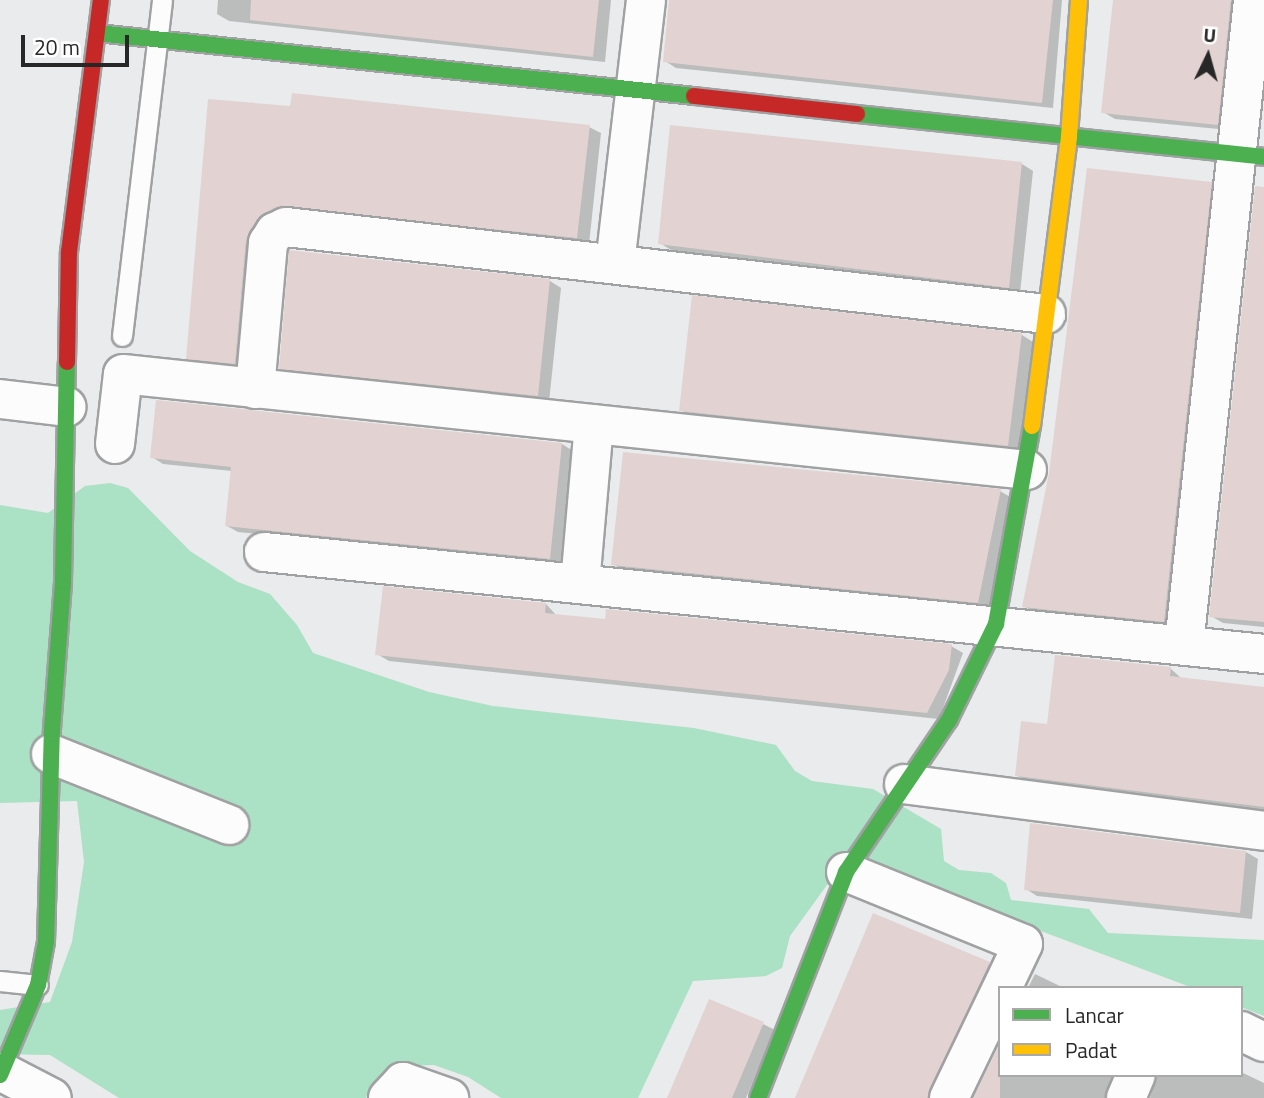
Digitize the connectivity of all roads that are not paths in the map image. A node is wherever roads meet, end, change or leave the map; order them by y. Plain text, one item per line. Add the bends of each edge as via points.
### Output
1 (101, 0) edge
2 (162, 0) edge
3 (646, 0) edge
4 (1079, 0) edge
5 (1253, 0) edge
6 (97, 33) junction
7 (158, 39) junction
8 (635, 90) junction
9 (1069, 136) junction
10 (1250, 156) edge
11 (615, 264) junction
12 (1046, 314) junction
13 (122, 336) dead end
14 (255, 389) junction
15 (0, 399) edge
16 (67, 407) junction
17 (594, 425) junction
18 (116, 444) dead end
19 (1027, 470) junction
20 (264, 552) dead end
21 (580, 584) junction
22 (996, 624) junction
23 (1184, 645) junction
24 (1264, 654) edge
25 (51, 754) junction
26 (904, 784) junction
27 (229, 825) dead end
28 (1264, 831) edge
29 (846, 872) junction
30 (0, 981) edge
31 (38, 985) junction
32 (1003, 986) edge
33 (998, 996) edge
34 (1243, 1032) edge
35 (1264, 1042) edge
36 (1, 1074) edge
37 (1135, 1077) edge
38 (52, 1098) edge
39 (388, 1098) edge
40 (449, 1098) edge
41 (758, 1098) edge
42 (948, 1098) edge
43 (1126, 1098) edge

1 - 6 street
2 - 7 lane
3 - 8 street
4 - 9 street
5 - 10 street
6 - 7 street
6 - 16 street via 69,252
7 - 8 street
7 - 13 lane
8 - 9 street
8 - 11 street
9 - 10 street
9 - 12 street
10 - 23 street
11 - 12 street
11 - 14 street via 286,226 268,243
12 - 19 street
14 - 17 street
14 - 18 street via 123,374
15 - 16 street
16 - 25 street via 63,581
17 - 19 street
17 - 21 street
19 - 22 street
20 - 21 street
21 - 22 street
22 - 23 street
22 - 26 street via 949,720
23 - 24 street
25 - 27 street
25 - 31 street via 46,942
26 - 28 street
26 - 29 street
29 - 32 street via 1023,944
29 - 41 street
30 - 31 lane
31 - 36 street
33 - 42 street
34 - 35 street
36 - 38 street
37 - 43 street
39 - 40 street via 403,1082

